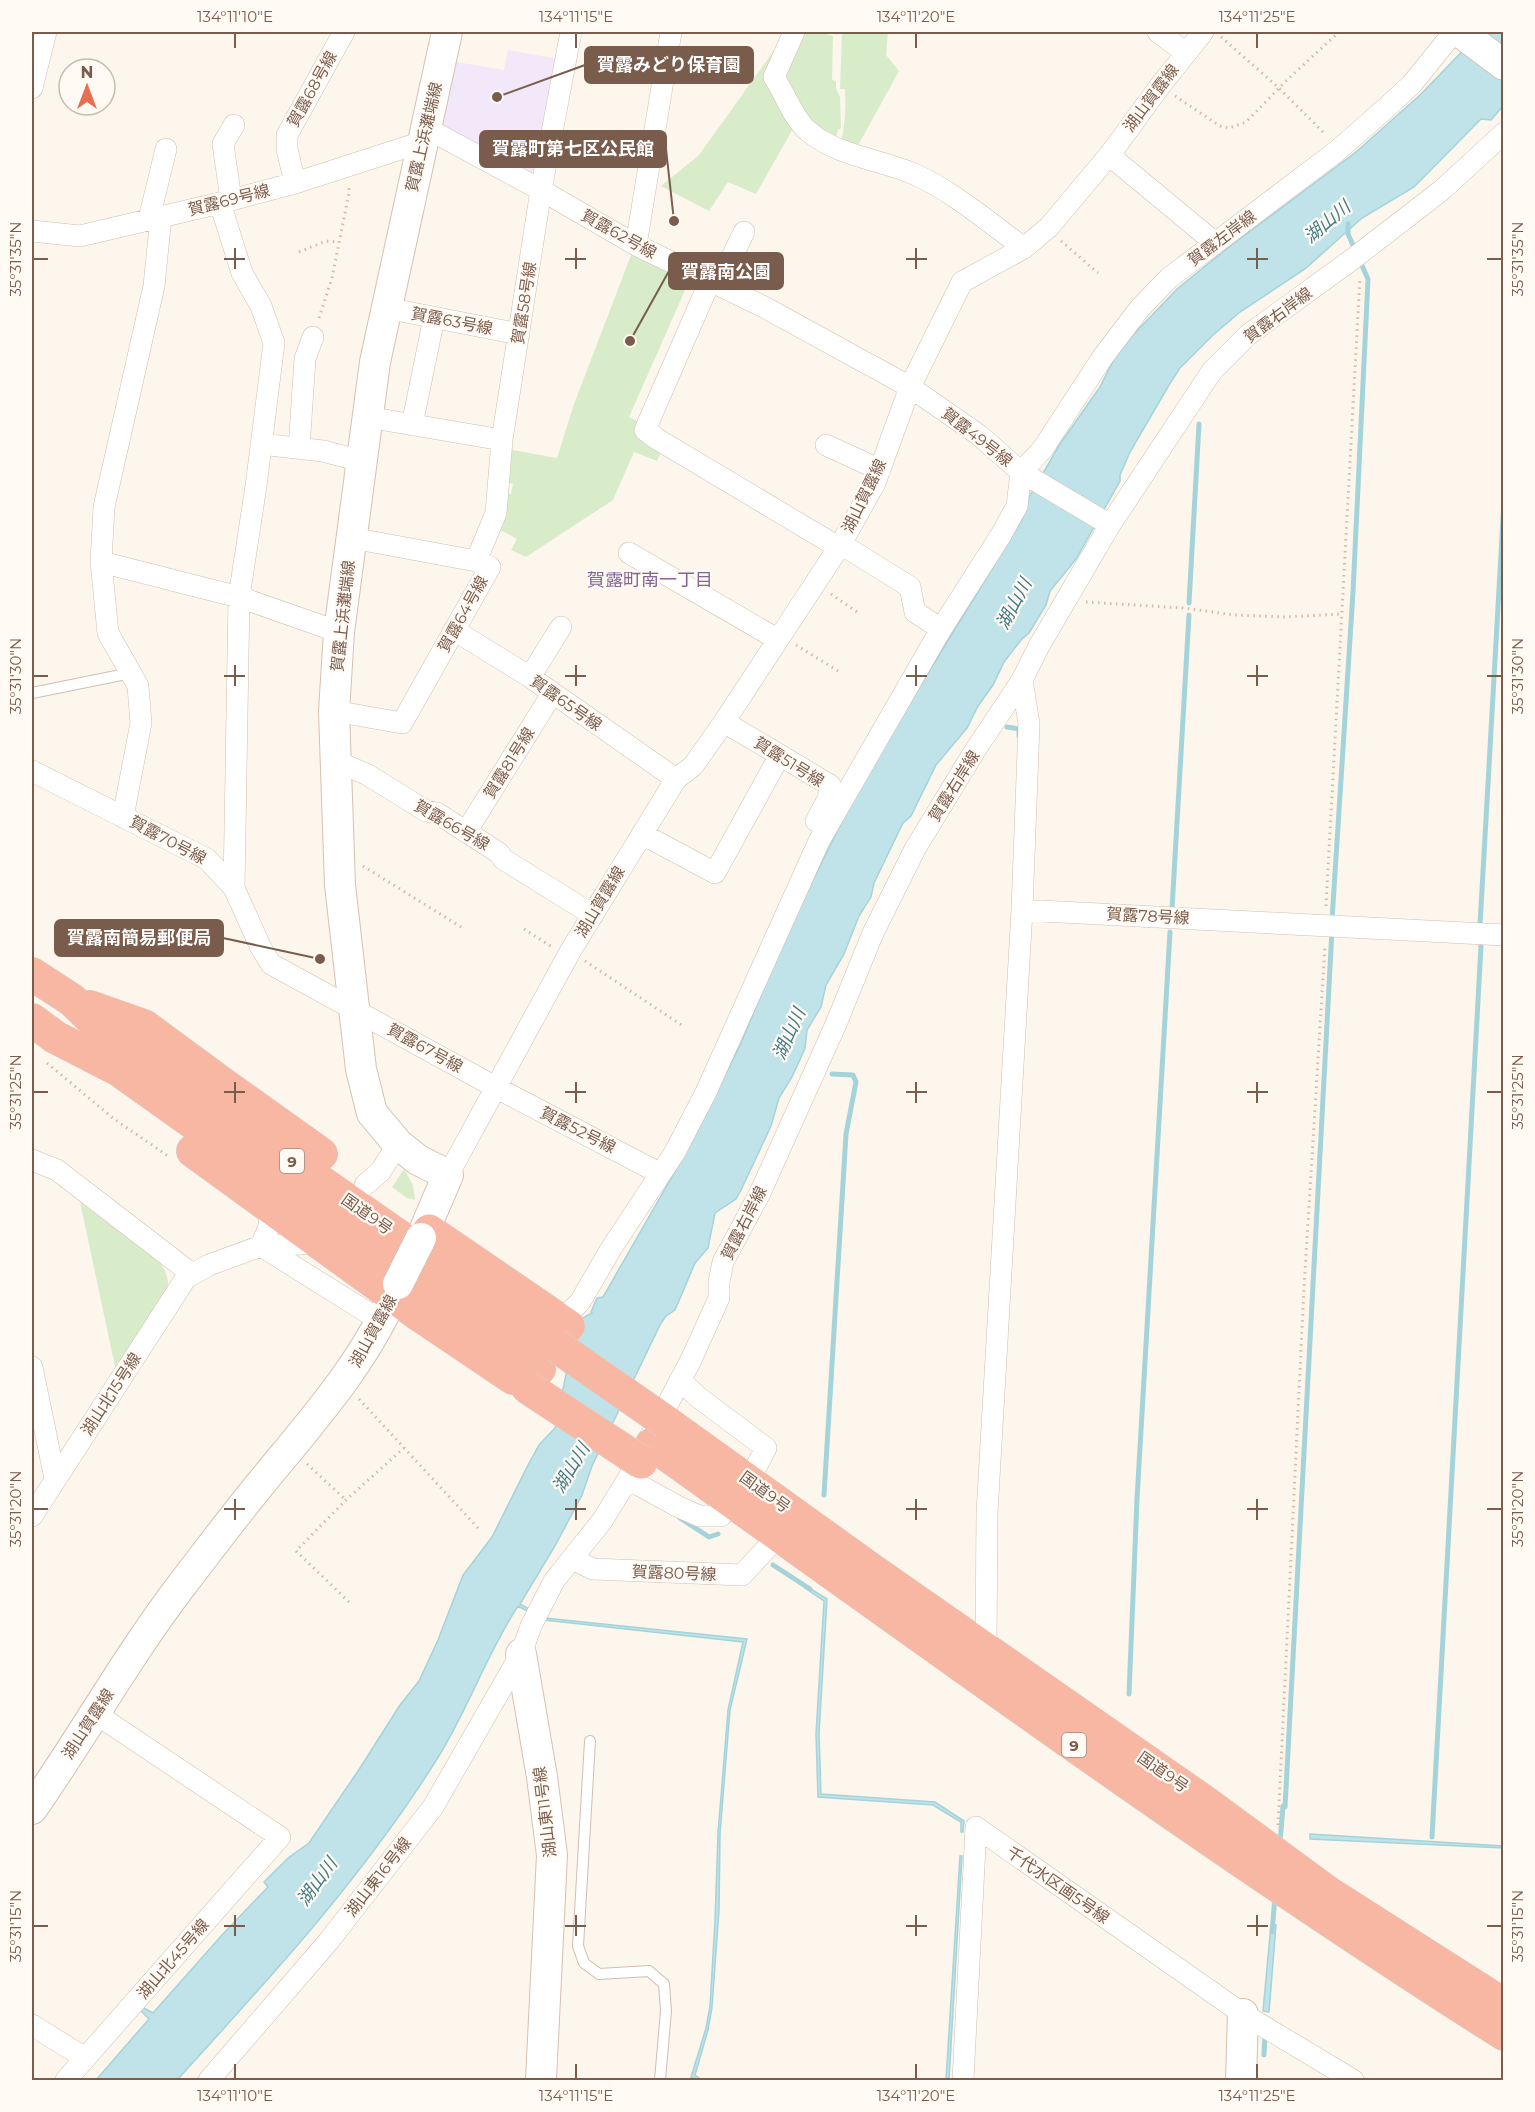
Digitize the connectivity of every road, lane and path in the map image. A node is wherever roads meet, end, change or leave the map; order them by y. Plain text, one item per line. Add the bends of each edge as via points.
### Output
1 (46, 32) edge
2 (344, 32) edge
3 (447, 32) edge
4 (571, 32) edge
5 (671, 32) edge
6 (794, 32) edge
7 (1158, 32) edge
8 (1203, 32) edge
9 (1215, 32) edge
10 (1339, 32) edge
11 (1460, 33) edge
12 (1186, 53) junction
13 (1503, 65) edge
14 (1160, 86) junction
15 (32, 88) edge
16 (1279, 88) junction
17 (234, 124) dead end
18 (1503, 133) edge
19 (424, 135) junction
20 (1340, 148) junction
21 (166, 149) dead end
22 (1109, 155) junction
23 (348, 165) junction
24 (296, 183) junction
25 (541, 190) junction
26 (226, 202) junction
27 (155, 217) junction
28 (1047, 229) junction
29 (32, 231) edge
30 (744, 232) dead end
31 (339, 243) junction
32 (1214, 243) junction
33 (636, 245) junction
34 (1024, 248) junction
35 (299, 252) dead end
36 (1354, 258) junction
37 (1098, 273) dead end
38 (714, 282) junction
39 (386, 308) junction
40 (434, 318) junction
41 (519, 334) junction
42 (313, 337) joint
43 (910, 387) junction
44 (367, 417) junction
45 (412, 425) junction
46 (502, 440) junction
47 (261, 444) junction
48 (826, 445) dead end
49 (299, 448) junction
50 (362, 461) junction
51 (880, 470) junction
52 (1021, 472) junction
53 (1105, 523) junction
54 (352, 538) junction
55 (839, 546) junction
56 (629, 553) dead end
57 (476, 561) junction
58 (101, 562) junction
59 (815, 582) junction
60 (239, 597) junction
61 (1067, 597) junction
62 (857, 612) dead end
63 (1341, 614) junction
64 (561, 627) dead end
65 (941, 629) junction
66 (454, 630) junction
67 (339, 632) junction
68 (778, 638) junction
69 (838, 671) dead end
70 (131, 673) junction
71 (530, 677) junction
72 (1022, 680) junction
73 (32, 693) edge
74 (552, 694) junction
75 (333, 711) junction
76 (724, 722) junction
77 (780, 755) junction
78 (336, 761) junction
79 (32, 771) edge
80 (676, 779) junction
81 (123, 817) junction
82 (466, 832) junction
83 (642, 834) junction
84 (819, 842) junction
85 (338, 850) junction
86 (234, 888) junction
87 (1022, 910) junction
88 (593, 915) junction
89 (1326, 925) junction
90 (461, 927) dead end
91 (524, 929) dead end
92 (1503, 934) edge
93 (569, 954) junction
94 (32, 974) edge
95 (72, 1000) junction
96 (353, 1008) junction
97 (683, 1026) dead end
98 (44, 1039) edge
99 (497, 1088) junction
100 (398, 1144) junction
101 (170, 1158) dead end
102 (32, 1160) edge
103 (659, 1173) junction
104 (448, 1175) junction
105 (365, 1185) junction
106 (270, 1208) junction
107 (423, 1233) junction
108 (321, 1243) junction
109 (261, 1246) junction
110 (192, 1275) junction
111 (391, 1301) junction
112 (550, 1350) junction
113 (32, 1366) edge
114 (343, 1382) junction
115 (657, 1432) junction
116 (290, 1448) junction
117 (404, 1448) junction
118 (55, 1479) junction
119 (346, 1500) junction
120 (32, 1516) edge
121 (478, 1528) dead end
122 (766, 1548) junction
123 (572, 1559) junction
124 (867, 1582) junction
125 (349, 1602) dead end
126 (986, 1648) junction
127 (521, 1654) junction
128 (96, 1714) junction
129 (590, 1741) dead end
130 (32, 1809) edge
131 (1276, 1854) junction
132 (1503, 2005) edge
133 (1243, 2014) junction
134 (32, 2025) edge
135 (1503, 2034) edge
136 (86, 2058) junction
137 (66, 2080) edge
138 (209, 2080) edge
139 (541, 2080) edge
140 (660, 2080) edge
141 (963, 2080) edge
142 (1241, 2080) edge
143 (1353, 2080) edge

1 - 15 street
2 - 24 street, 賀露68号線 via 287,135
3 - 19 street, 賀露上浜灘端線
4 - 25 street, 賀露58号線
5 - 33 street
6 - 34 street via 774,77 807,131 844,152 915,174
7 - 12 street
8 - 12 street, 湖山賀露線
9 - 16 path
10 - 16 path
11 - 13 street
11 - 20 street, 賀露左岸線 via 1411,85
12 - 14 street, 湖山賀露線
14 - 16 path via 1229,128 1246,122
14 - 22 street, 湖山賀露線
16 - 20 path
17 - 26 street via 223,144
18 - 36 street, 賀露右岸線 via 1442,190
19 - 23 street, 賀露69号線
19 - 25 street, 賀露62号線
19 - 39 street, 賀露上浜灘端線
20 - 32 street, 賀露左岸線
21 - 27 street
22 - 28 street, 湖山賀露線
22 - 32 street
23 - 24 street, 賀露69号線
23 - 31 path via 349,193
24 - 26 street, 賀露69号線
25 - 33 street, 賀露62号線
25 - 41 street, 賀露58号線
26 - 27 street, 賀露69号線
26 - 47 street via 242,273 261,306 274,343
27 - 29 street, 賀露69号線 via 80,236
27 - 58 street via 154,286 104,507
28 - 34 street, 湖山賀露線
28 - 37 path
30 - 38 street
31 - 35 path via 326,241
31 - 42 path
32 - 52 street, 賀露左岸線 via 1169,278 1140,308 1042,450
33 - 38 street, 賀露62号線
34 - 43 street, 湖山賀露線 via 962,282
36 - 53 street, 賀露右岸線 via 1248,335 1212,371
36 - 63 path via 1360,274
38 - 43 street, 賀露62号線
38 - 55 street via 645,430
39 - 40 street, 賀露63号線
39 - 44 street, 賀露上浜灘端線
40 - 41 street, 賀露63号線
40 - 45 street
41 - 46 street, 賀露58号線
42 - 49 street via 305,359
43 - 51 street, 湖山賀露線
43 - 52 street, 賀露49号線 via 979,435
44 - 45 street
44 - 50 street, 賀露上浜灘端線
45 - 46 street
46 - 57 street, 賀露58号線 via 496,513
47 - 49 street
47 - 60 street
48 - 51 street
49 - 50 street
50 - 54 street, 賀露上浜灘端線
51 - 55 street, 湖山賀露線
52 - 53 street, 賀露49号線
52 - 65 street via 1017,506
53 - 61 street, 賀露右岸線
54 - 57 street, 賀露64号線
54 - 67 street, 賀露上浜灘端線
55 - 59 street, 湖山賀露線
55 - 65 street via 910,587 915,612
56 - 68 street
57 - 66 street, 賀露64号線 via 490,567
58 - 60 street
58 - 70 street via 108,633
59 - 62 path
59 - 68 street, 湖山賀露線
60 - 67 street
60 - 86 street
61 - 63 path via 1087,603 1235,615
61 - 72 street, 賀露右岸線
63 - 89 path
64 - 71 street
65 - 84 street
66 - 71 street, 賀露65号線
66 - 75 street, 賀露64号線 via 402,723
67 - 75 street, 賀露上浜灘端線
68 - 69 path
68 - 76 street, 湖山賀露線
70 - 73 lane
70 - 81 street via 138,686 141,723
71 - 74 street, 賀露65号線
72 - 87 street via 1029,724
72 - 115 street, 賀露右岸線 via 915,849 873,933 760,1192 723,1263 719,1298
74 - 80 street, 賀露65号線
74 - 82 street, 賀露81号線
75 - 78 street, 賀露上浜灘端線
76 - 77 street, 賀露51号線
76 - 80 street, 湖山賀露線 via 693,766
77 - 83 street via 716,873
77 - 84 street, 賀露51号線 via 830,785 828,799 808,836
78 - 82 street, 賀露66号線 via 368,775
78 - 85 street, 賀露上浜灘端線
79 - 81 street, 賀露70号線
80 - 83 street, 湖山賀露線
81 - 86 street, 賀露70号線 via 207,859
82 - 88 street, 賀露66号線
83 - 88 street, 湖山賀露線
84 - 103 street via 706,1092 675,1152
85 - 90 path
85 - 96 street, 賀露上浜灘端線
86 - 96 street, 賀露70号線 via 271,964
87 - 89 street, 賀露78号線
87 - 126 street via 987,1513
88 - 93 street, 湖山賀露線
89 - 92 street, 賀露78号線
89 - 131 path
91 - 93 path
93 - 97 path
93 - 99 street, 湖山賀露線
94 - 95 highway, 国道9号 / 9
95 - 105 highway, 9 via 144,1026
95 - 112 highway, 国道9号 / 9 via 104,1030
96 - 99 street, 賀露67号線
96 - 100 street, 賀露上浜灘端線 via 372,1113
98 - 101 path via 114,1119
98 - 106 highway, 9
98 - 112 highway, 国道9号 / 9 via 119,1070
99 - 103 street, 賀露52号線
99 - 104 street, 湖山賀露線
100 - 104 street, 賀露上浜灘端線 via 418,1160
100 - 105 street via 380,1172
102 - 110 street via 57,1170
103 - 112 street
104 - 107 street, 湖山賀露線
105 - 107 highway, 9
106 - 108 highway, 9
106 - 109 street
107 - 111 street, 湖山賀露線, bridge
107 - 112 highway, 9
108 - 109 street, 湖山北15号線
108 - 111 highway, 9
109 - 110 street, 湖山北15号線
109 - 111 street
110 - 118 street, 湖山北15号線 via 186,1278
111 - 112 highway, 9
111 - 114 street, 湖山賀露線
112 - 115 highway, 9
112 - 115 highway, 9, bridge
113 - 118 street
114 - 116 street, 湖山賀露線
114 - 117 path
115 - 122 highway, 9 via 721,1516
115 - 123 street, 賀露右岸線 via 602,1521
115 - 124 highway, 国道9号 / 9
115 - 124 highway, 9 via 758,1465 825,1516
116 - 119 path
116 - 128 street, 湖山賀露線 via 157,1617
117 - 119 path
117 - 121 path
118 - 120 street, 湖山北15号線
119 - 125 path via 296,1551
122 - 123 street, 賀露80号線 via 742,1575 593,1569
122 - 124 highway, 9 via 792,1565
123 - 127 street, 湖山東11号線 via 554,1581
124 - 126 highway, 国道9号 / 9
124 - 135 highway, 国道9号 / 9 via 977,1677 1373,1951
126 - 131 highway, 国道9号 / 9
127 - 138 street, 湖山東16号線 via 433,1807 328,1942
127 - 139 street, 湖山東11号線 via 552,1855
128 - 130 street, 湖山賀露線
128 - 136 street, 湖山北45号線 via 280,1837
129 - 140 lane via 578,1946 585,1964 599,1974 650,1971 664,1984 666,2012
131 - 132 highway, 国道9号 / 9 via 1327,1892
133 - 141 street, 千代水区画5号線 via 976,1827
133 - 142 street
133 - 143 street, 千代水区画5号線
134 - 136 street
136 - 137 street, 湖山北45号線

